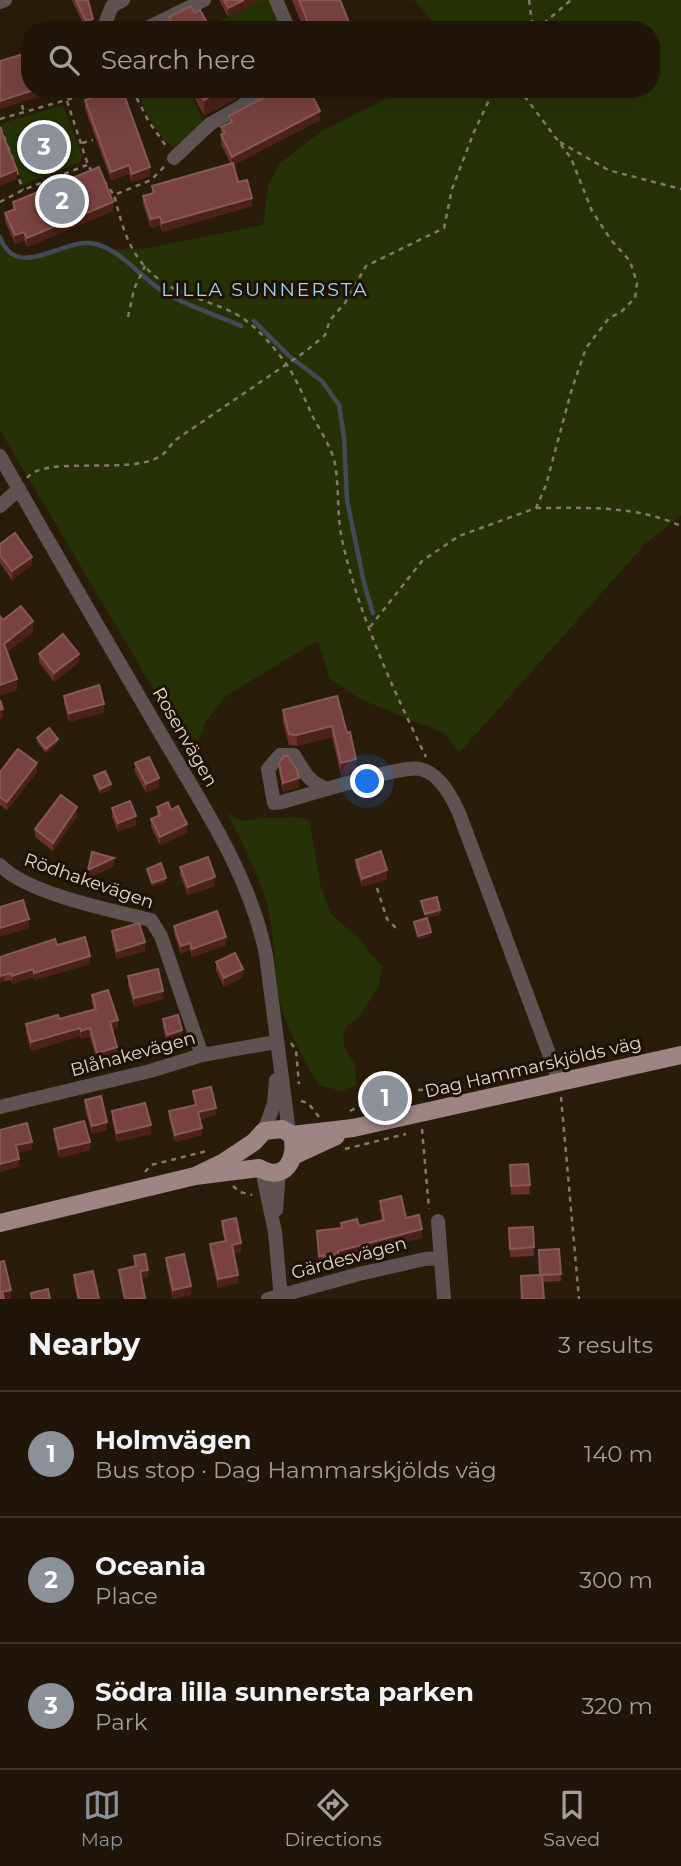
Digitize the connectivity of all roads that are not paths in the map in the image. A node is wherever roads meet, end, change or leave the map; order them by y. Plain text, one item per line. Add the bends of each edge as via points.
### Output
1 (204, 0) edge
2 (276, 0) edge
3 (114, 2) edge
4 (106, 21) edge
5 (161, 21) edge
6 (285, 21) edge
7 (249, 98) edge
8 (174, 158) road end
9 (0, 456) edge
10 (19, 489) junction
11 (0, 506) edge
12 (328, 789) dead end
13 (1, 867) edge
14 (276, 1042) junction
15 (202, 1055) junction
16 (681, 1055) edge
17 (278, 1058) junction
18 (560, 1089) junction
19 (0, 1107) edge
20 (350, 1121) junction
21 (290, 1134) junction
22 (259, 1137) junction
23 (295, 1155) junction
24 (267, 1170) junction
25 (195, 1176) junction
26 (438, 1221) road end
27 (0, 1223) edge
28 (275, 1232) junction
29 (440, 1258) junction
30 (276, 1298) edge
31 (444, 1299) edge

1 - 5 street
2 - 6 street
3 - 4 street
7 - 8 street via 211,124
9 - 10 street, Rosenvägen
10 - 11 street
10 - 14 street, Rosenvägen via 243,880 261,929
12 - 18 street via 419,768 448,792
13 - 15 street, Rödhakevägen via 37,887 151,920 161,936
14 - 15 street, Blåhakevägen
14 - 17 street, Rosenvägen
15 - 19 street, Blåhakevägen
16 - 18 main road, Dag Hammarskjölds väg
17 - 21 street, Rosenvägen
17 - 22 street, Rosenvägen via 274,1104
18 - 20 main road, Dag Hammarskjölds väg
20 - 21 main road, Dag Hammarskjölds väg via 324,1132
20 - 23 main road, Dag Hammarskjölds väg
21 - 22 main road, Dag Hammarskjölds väg via 282,1129
21 - 23 main road
22 - 24 main road via 253,1155
22 - 25 main road via 225,1162
23 - 24 main road, Dag Hammarskjölds väg via 286,1168
24 - 25 main road
24 - 28 street
24 - 28 street
25 - 27 main road
26 - 29 street
28 - 30 street
29 - 30 street, Gärdesvägen via 345,1277
29 - 31 street

